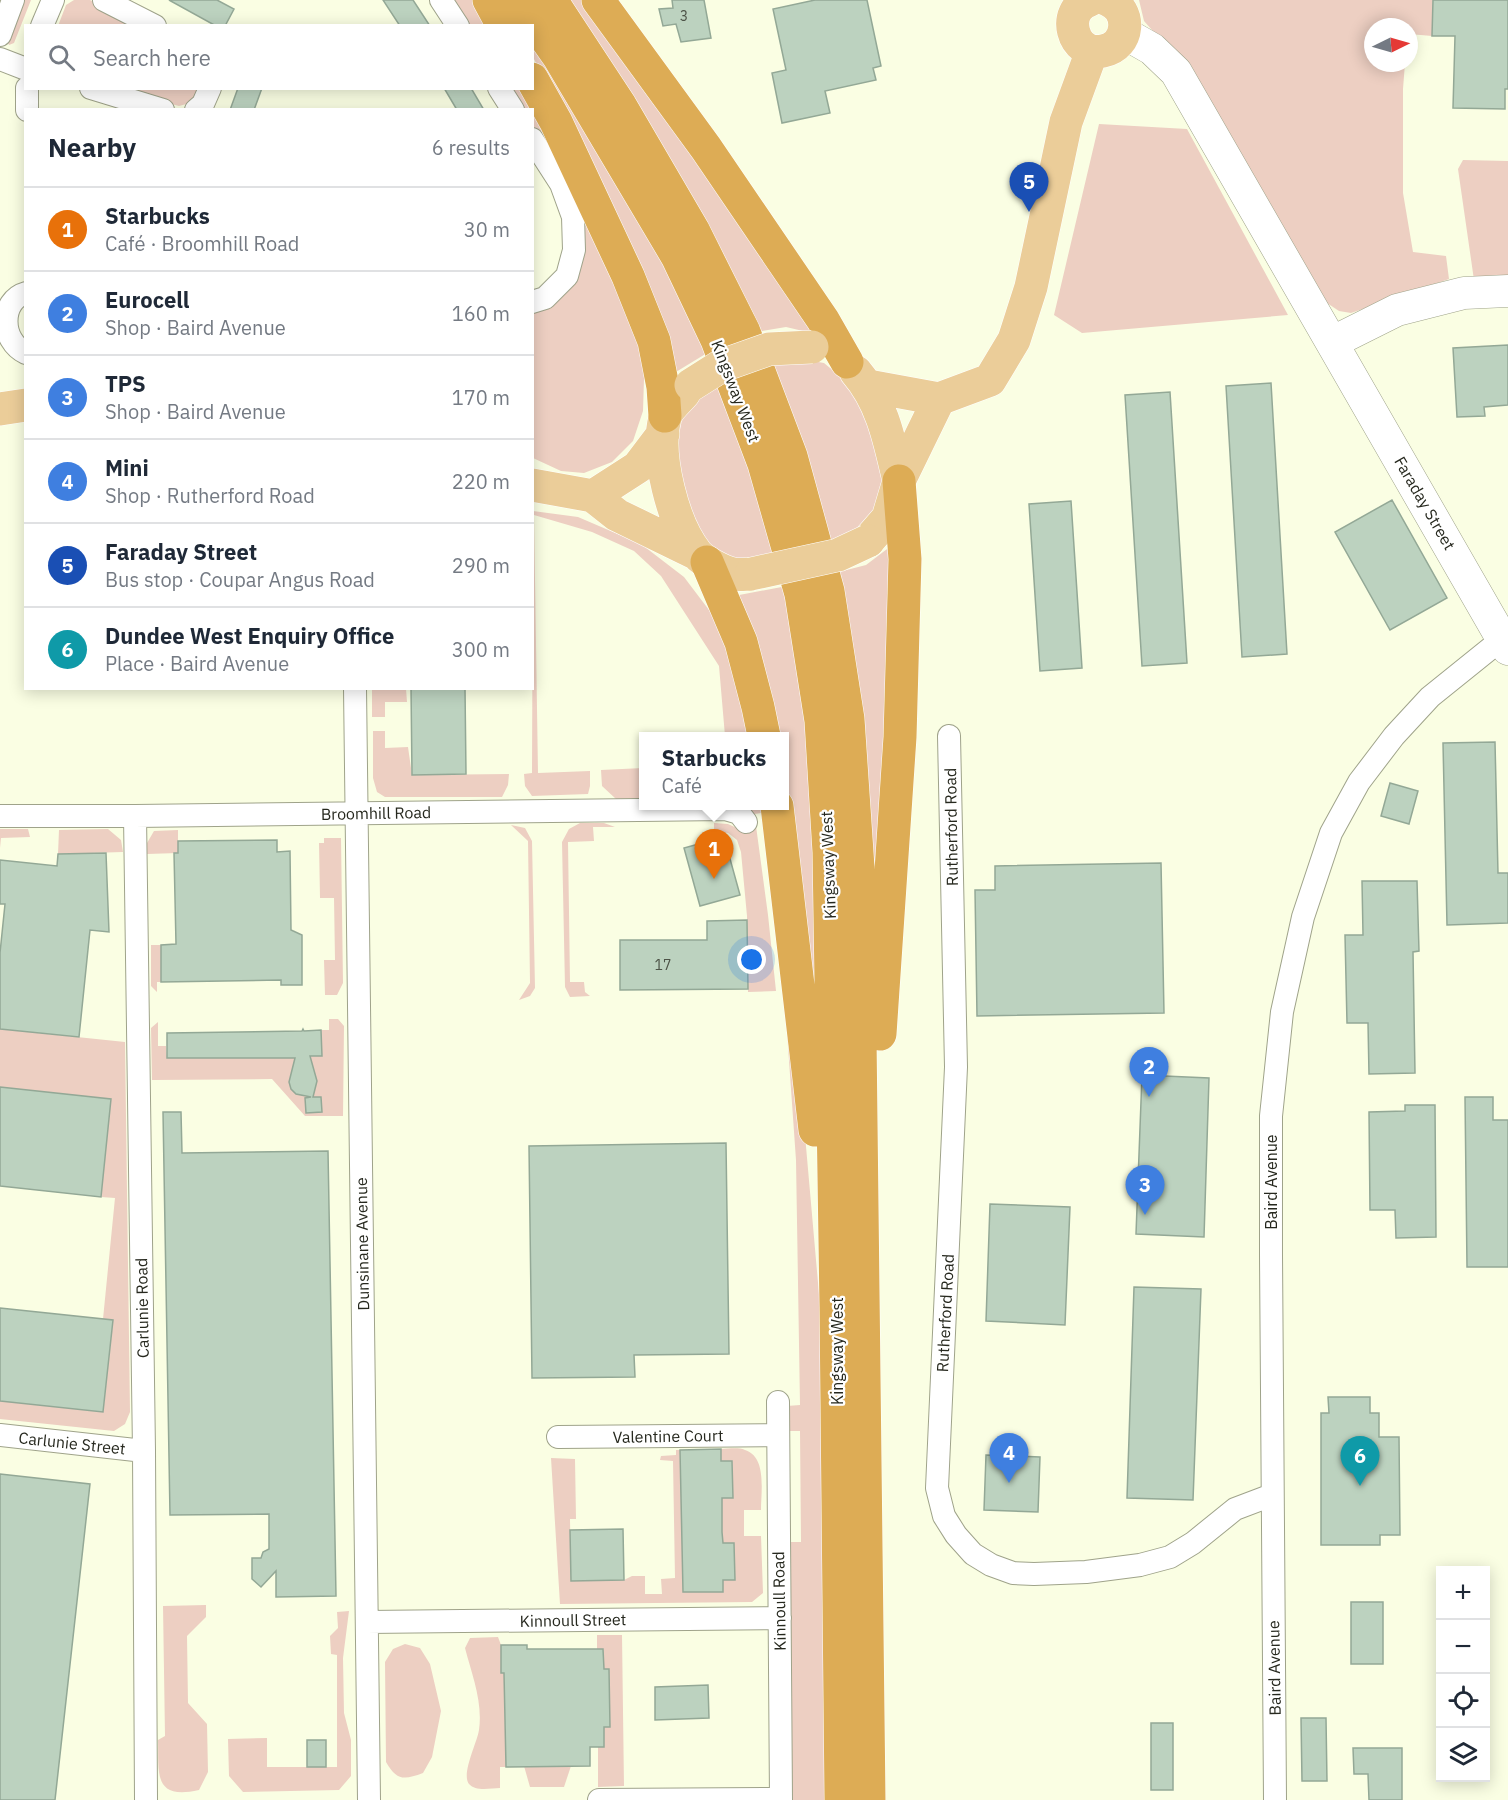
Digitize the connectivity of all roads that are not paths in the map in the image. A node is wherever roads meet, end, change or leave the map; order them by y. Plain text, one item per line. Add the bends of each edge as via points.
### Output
1 (13, 0) edge
2 (52, 0) edge
3 (104, 0) edge
4 (441, 0) edge
5 (489, 0) edge
6 (519, 0) edge
7 (551, 0) edge
8 (598, 0) edge
9 (1090, 0) edge
10 (1108, 0) edge
11 (43, 24) edge
12 (151, 24) edge
13 (457, 24) edge
14 (502, 24) edge
15 (1124, 33) junction
16 (0, 35) edge
17 (1092, 51) junction
18 (0, 59) edge
19 (24, 68) edge
20 (534, 83) edge
21 (27, 90) edge
22 (98, 90) edge
23 (209, 90) edge
24 (500, 90) edge
25 (27, 108) edge
26 (157, 108) edge
27 (198, 108) edge
28 (512, 108) edge
29 (534, 142) edge
30 (1508, 291) edge
31 (24, 293) edge
32 (534, 301) edge
33 (1333, 342) junction
34 (24, 352) edge
35 (857, 374) junction
36 (939, 399) junction
37 (24, 405) edge
38 (0, 409) edge
39 (664, 425) junction
40 (899, 481) junction
41 (534, 485) edge
42 (593, 496) junction
43 (702, 558) junction
44 (1505, 644) edge
45 (356, 690) edge
46 (763, 732) edge
47 (949, 736) dead end
48 (639, 810) edge
49 (728, 810) edge
50 (777, 810) edge
51 (357, 813) junction
52 (0, 816) edge
53 (135, 816) junction
54 (746, 822) dead end
55 (864, 1275) junction
56 (836, 1307) junction
57 (778, 1402) dead end
58 (778, 1435) junction
59 (0, 1436) edge
60 (558, 1437) dead end
61 (144, 1451) junction
62 (1272, 1495) junction
63 (780, 1618) junction
64 (367, 1622) junction
65 (146, 1800) edge
66 (369, 1800) edge
67 (599, 1800) edge
68 (781, 1800) edge
69 (841, 1800) edge
70 (869, 1800) edge
71 (1275, 1800) edge

1 - 16 street
2 - 11 street
3 - 12 street
4 - 13 street
5 - 14 highway
6 - 56 highway, Kingsway West via 559,57 677,256 717,340 764,464 801,594 821,721 829,852
7 - 55 highway, Kingsway West via 620,105 693,230 744,332 791,456 828,591 848,719 858,867
8 - 35 highway via 719,167
9 - 17 main road via 1078,8 1072,26 1078,42
10 - 15 main road via 1124,16
15 - 17 main road via 1111,48
15 - 33 street, Faraday Street via 1152,48 1176,72
17 - 36 main road via 1066,122 1031,287 1014,340 990,380
18 - 19 street
20 - 39 highway via 619,255 650,330 663,387
21 - 25 street
22 - 26 street
23 - 27 street
24 - 28 street
29 - 32 street via 561,184 573,217 574,250 567,276 545,298
30 - 33 street via 1464,293 1397,309
31 - 34 street via 5,307 2,327 10,344
33 - 44 street, Faraday Street
35 - 36 main road
35 - 39 main road, bridge via 812,347 769,349 722,366 691,385
35 - 40 main road via 886,426
36 - 40 main road
37 - 38 main road
39 - 42 main road via 638,467
39 - 43 main road via 664,468 670,499 682,528
40 - 43 main road, bridge via 888,518 868,541 838,555 751,574 733,574
40 - 55 highway via 905,559 900,737
41 - 42 main road
42 - 43 main road via 617,515
43 - 46 highway via 741,642
44 - 62 street, Baird Avenue via 1431,697 1394,736 1359,782 1330,832 1303,917 1282,1012 1272,1116
45 - 51 street, Dunsinane Avenue
47 - 62 street, Rutherford Road via 956,1067 936,1488 944,1516 973,1554 991,1565 1013,1573 1057,1574 1140,1565 1170,1557 1235,1509
48 - 51 street, Broomhill Road
49 - 54 street, Broomhill Road via 739,813
50 - 56 highway
51 - 53 street, Broomhill Road
51 - 64 street, Dunsinane Avenue
52 - 53 street, Broomhill Road
53 - 61 street, Carlunie Road
55 - 70 highway, Kingsway West
56 - 69 highway, Kingsway West
57 - 58 street, Kinnoull Road
58 - 60 street, Valentine Court
58 - 63 street, Kinnoull Road
59 - 61 street, Carlunie Street
61 - 65 street, Carlunie Road
62 - 71 street, Baird Avenue
63 - 64 street, Kinnoull Street
63 - 68 street, Kinnoull Road
64 - 66 street, Dunsinane Avenue
67 - 68 street

